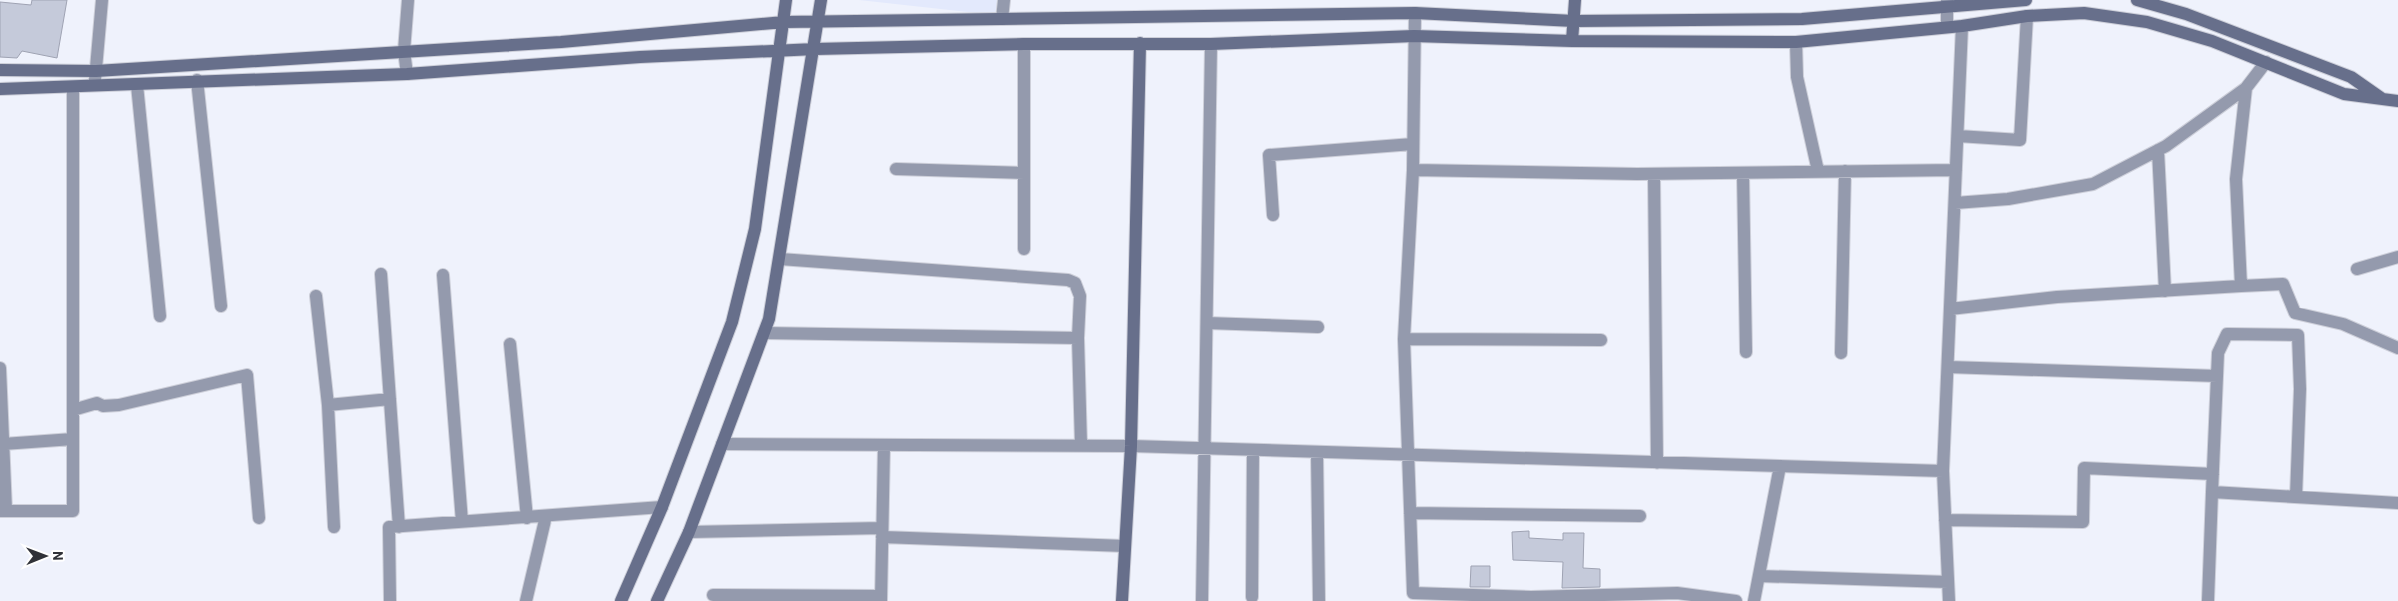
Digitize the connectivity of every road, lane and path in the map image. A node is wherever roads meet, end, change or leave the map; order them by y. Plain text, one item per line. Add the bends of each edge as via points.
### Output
1 (102, 0) edge
2 (408, 0) edge
3 (786, 0) edge
4 (821, 0) edge
5 (1004, 0) edge
6 (1575, 0) edge
7 (2026, 0) edge
8 (2137, 0) edge
9 (1947, 4) edge
10 (1415, 12) junction
11 (2027, 16) junction
12 (1002, 19) junction
13 (1574, 21) junction
14 (784, 22) junction
15 (818, 22) junction
16 (1962, 26) junction
17 (1947, 27) junction
18 (1414, 36) junction
19 (1572, 41) junction
20 (1796, 42) junction
21 (1140, 43) junction
22 (1024, 44) junction
23 (1211, 44) junction
24 (814, 49) junction
25 (404, 51) junction
26 (781, 51) junction
27 (2266, 62) junction
28 (0, 70) edge
29 (96, 71) junction
30 (407, 74) junction
31 (198, 80) junction
32 (137, 85) junction
33 (73, 87) junction
34 (94, 87) junction
35 (2246, 88) junction
36 (0, 89) edge
37 (2383, 99) junction
38 (2398, 101) edge
39 (1958, 136) junction
40 (1413, 144) junction
41 (2158, 150) junction
42 (896, 169) dead end
43 (1413, 170) junction
44 (1956, 170) junction
45 (1845, 171) junction
46 (1743, 172) junction
47 (1818, 172) junction
48 (1024, 173) junction
49 (1654, 174) junction
50 (1955, 203) junction
51 (1273, 215) dead end
52 (1024, 249) dead end
53 (2398, 257) edge
54 (780, 259) junction
55 (2357, 269) dead end
56 (381, 274) dead end
57 (443, 275) dead end
58 (2241, 286) junction
59 (2165, 291) junction
60 (316, 296) dead end
61 (221, 306) dead end
62 (1950, 309) junction
63 (160, 316) dead end
64 (1207, 323) junction
65 (1318, 327) dead end
66 (764, 333) junction
67 (1078, 338) junction
68 (1404, 339) junction
69 (1601, 340) dead end
70 (510, 344) dead end
71 (2398, 348) edge
72 (1746, 352) dead end
73 (1841, 353) dead end
74 (1948, 366) junction
75 (0, 368) edge
76 (2217, 376) junction
77 (390, 400) junction
78 (328, 405) junction
79 (73, 410) junction
80 (73, 439) junction
81 (3, 444) junction
82 (722, 444) junction
83 (884, 445) junction
84 (1081, 445) junction
85 (1131, 446) junction
86 (1205, 448) junction
87 (1253, 450) junction
88 (1317, 452) junction
89 (1408, 455) junction
90 (1657, 463) junction
91 (1780, 466) junction
92 (1943, 471) junction
93 (2213, 474) junction
94 (2212, 492) junction
95 (2296, 497) junction
96 (2398, 503) edge
97 (662, 508) junction
98 (3, 511) edge
99 (1410, 513) junction
100 (546, 516) junction
101 (1640, 516) dead end
102 (259, 518) dead end
103 (527, 518) junction
104 (1945, 520) junction
105 (462, 522) junction
106 (399, 527) junction
107 (334, 528) dead end
108 (688, 532) junction
109 (882, 533) junction
110 (1125, 546) junction
111 (1759, 576) junction
112 (1948, 582) junction
113 (713, 595) dead end
114 (1252, 597) dead end
115 (881, 598) edge
116 (1689, 598) edge
117 (1531, 599) edge
118 (390, 601) edge
119 (526, 601) edge
120 (622, 601) edge
121 (657, 601) edge
122 (1122, 601) edge
123 (1202, 601) edge
124 (1318, 601) edge
125 (1736, 601) edge
126 (1754, 601) edge
127 (1949, 601) edge
128 (2208, 601) edge

1 - 29 street
2 - 25 street
3 - 14 street
4 - 15 street
5 - 12 street
6 - 13 street
7 - 9 street
8 - 37 street via 2186,14 2352,77
9 - 13 street via 1802,19
9 - 17 street
10 - 12 street
10 - 13 street
10 - 18 street
11 - 16 street
11 - 27 street via 2084,13 2147,22 2212,41
11 - 39 street via 2020,140
12 - 15 street
13 - 19 street
14 - 15 street
14 - 25 street via 561,42
14 - 26 street
15 - 24 street
16 - 17 street
16 - 39 street
17 - 20 street
18 - 19 street
18 - 23 street
18 - 40 street
19 - 20 street
20 - 47 street via 1797,77
21 - 22 street
21 - 23 street
21 - 85 street
22 - 24 street
22 - 48 street
23 - 64 street
24 - 26 street
24 - 54 street
25 - 29 street
25 - 30 street
26 - 30 street via 640,57
26 - 97 street via 755,229 732,322
27 - 35 street
27 - 37 street via 2344,94
28 - 29 street
29 - 34 street
30 - 31 street
31 - 32 street
31 - 61 street
32 - 34 street
32 - 63 street
33 - 34 street
33 - 36 street
33 - 79 street
35 - 41 street
35 - 58 street via 2236,179
37 - 38 street
39 - 44 street
40 - 43 street
40 - 51 street via 1269,155
41 - 50 street via 2093,184 2008,200
41 - 59 street
42 - 48 street
43 - 49 street
43 - 68 street
44 - 45 street
44 - 50 street
45 - 47 street
45 - 73 street
46 - 47 street
46 - 49 street
46 - 72 street
48 - 52 street
49 - 90 street
50 - 62 street
53 - 55 street
54 - 66 street
54 - 67 street via 1068,280 1079,289
56 - 77 street
57 - 105 street
58 - 59 street
58 - 71 street via 2282,284 2295,313 2342,324
59 - 62 street via 2057,297
60 - 78 street
62 - 74 street
64 - 65 street
64 - 86 street
66 - 67 street
66 - 82 street
67 - 84 street
68 - 69 street
68 - 89 street
70 - 103 street
74 - 76 street
74 - 92 street
75 - 81 street
76 - 93 street
76 - 95 street via 2218,353 2226,334 2298,335 2300,389
77 - 78 street
77 - 106 street
78 - 107 street
79 - 80 street
79 - 102 street via 97,403 119,405 247,375
80 - 81 street
80 - 98 street via 73,511
81 - 98 street
82 - 83 street
82 - 108 street
83 - 84 street
83 - 109 street
84 - 85 street
85 - 86 street
85 - 110 street
86 - 87 street
86 - 123 street
87 - 88 street
87 - 114 street
88 - 89 street
88 - 124 street
89 - 90 street
89 - 99 street
90 - 91 street
91 - 92 street
91 - 111 street
92 - 104 street
93 - 94 street
93 - 104 street via 2084,468 2083,522
94 - 95 street
94 - 128 street
95 - 96 street
97 - 100 street
97 - 120 street
99 - 101 street
99 - 117 street via 1413,593
100 - 103 street
100 - 119 street
103 - 105 street
104 - 112 street
105 - 106 street
106 - 118 street via 389,527
108 - 109 street
108 - 121 street
109 - 110 street
109 - 115 street
110 - 122 street
111 - 112 street
111 - 126 street
112 - 127 street
113 - 115 street
116 - 117 street via 1676,593
116 - 125 street

